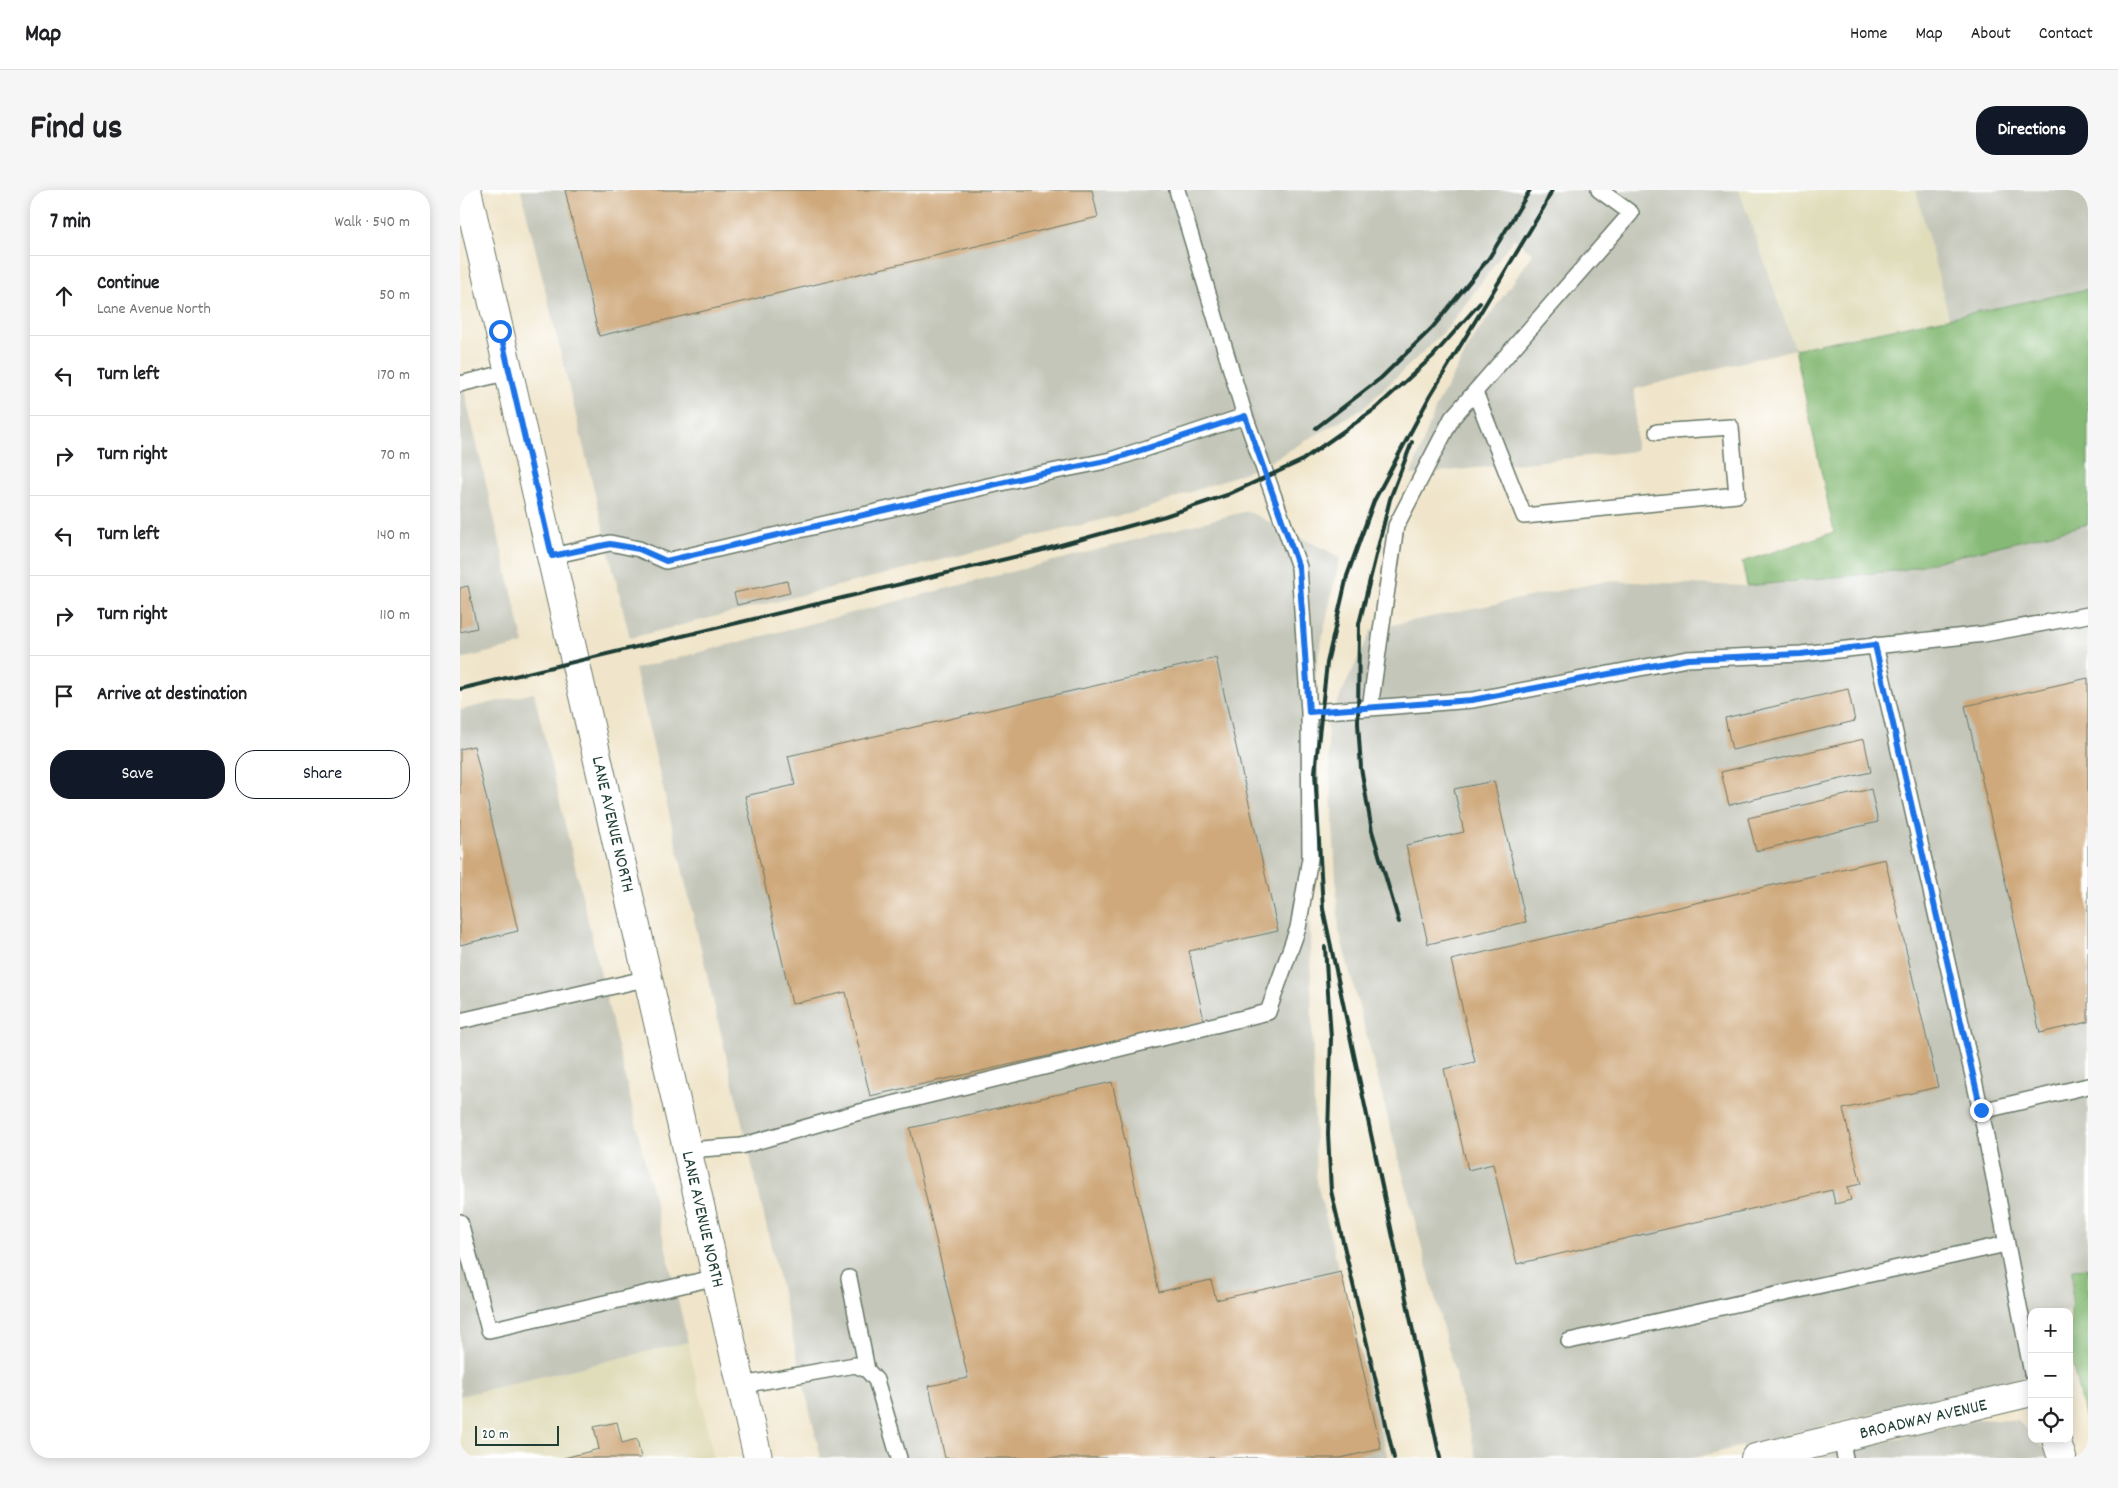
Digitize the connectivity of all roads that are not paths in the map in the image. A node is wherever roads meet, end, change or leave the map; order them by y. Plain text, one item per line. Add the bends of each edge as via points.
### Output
1 (467, 190) edge
2 (1177, 190) edge
3 (1600, 190) edge
4 (509, 372) junction
5 (460, 384) edge
6 (1475, 392) junction
7 (1245, 416) junction
8 (1656, 432) dead end
9 (552, 556) junction
10 (2088, 615) edge
11 (1875, 645) junction
12 (1370, 708) junction
13 (1309, 712) junction
14 (649, 978) junction
15 (460, 1021) edge
16 (2088, 1086) edge
17 (1981, 1110) junction
18 (688, 1150) junction
19 (460, 1222) edge
20 (2006, 1244) junction
21 (717, 1277) junction
22 (849, 1278) dead end
23 (1569, 1341) dead end
24 (2028, 1353) edge
25 (867, 1370) junction
26 (742, 1385) junction
27 (2028, 1393) edge
28 (2057, 1443) edge
29 (1843, 1448) edge
30 (758, 1458) edge
31 (899, 1458) edge
32 (1755, 1458) edge
33 (2062, 1458) edge

1 - 4 main road, LANE AVENUE NORTH
2 - 7 lane
3 - 6 lane via 1631,213
4 - 5 lane
4 - 9 main road, LANE AVENUE NORTH
6 - 8 lane via 1524,516 1737,496 1731,427
6 - 12 lane via 1452,418 1396,526
7 - 9 lane via 1111,460 666,561 639,549 610,544
7 - 13 lane via 1299,568
9 - 14 main road, LANE AVENUE NORTH
10 - 11 lane via 1984,634
11 - 12 lane via 1801,654 1688,659 1472,700
11 - 17 lane
12 - 13 lane
13 - 18 lane via 1310,858 1298,928 1268,1012 856,1113 741,1146
14 - 15 lane
14 - 18 main road, LANE AVENUE NORTH
16 - 17 lane
17 - 20 lane
18 - 21 main road, LANE AVENUE NORTH
19 - 21 lane via 488,1330
20 - 23 lane
20 - 24 lane
21 - 26 main road, LANE AVENUE NORTH
22 - 25 lane
25 - 26 lane via 855,1365
25 - 31 lane via 876,1380
26 - 30 main road, LANE AVENUE NORTH
27 - 29 main road, BROADWAY AVENUE
28 - 33 main road
29 - 32 main road, BROADWAY AVENUE

